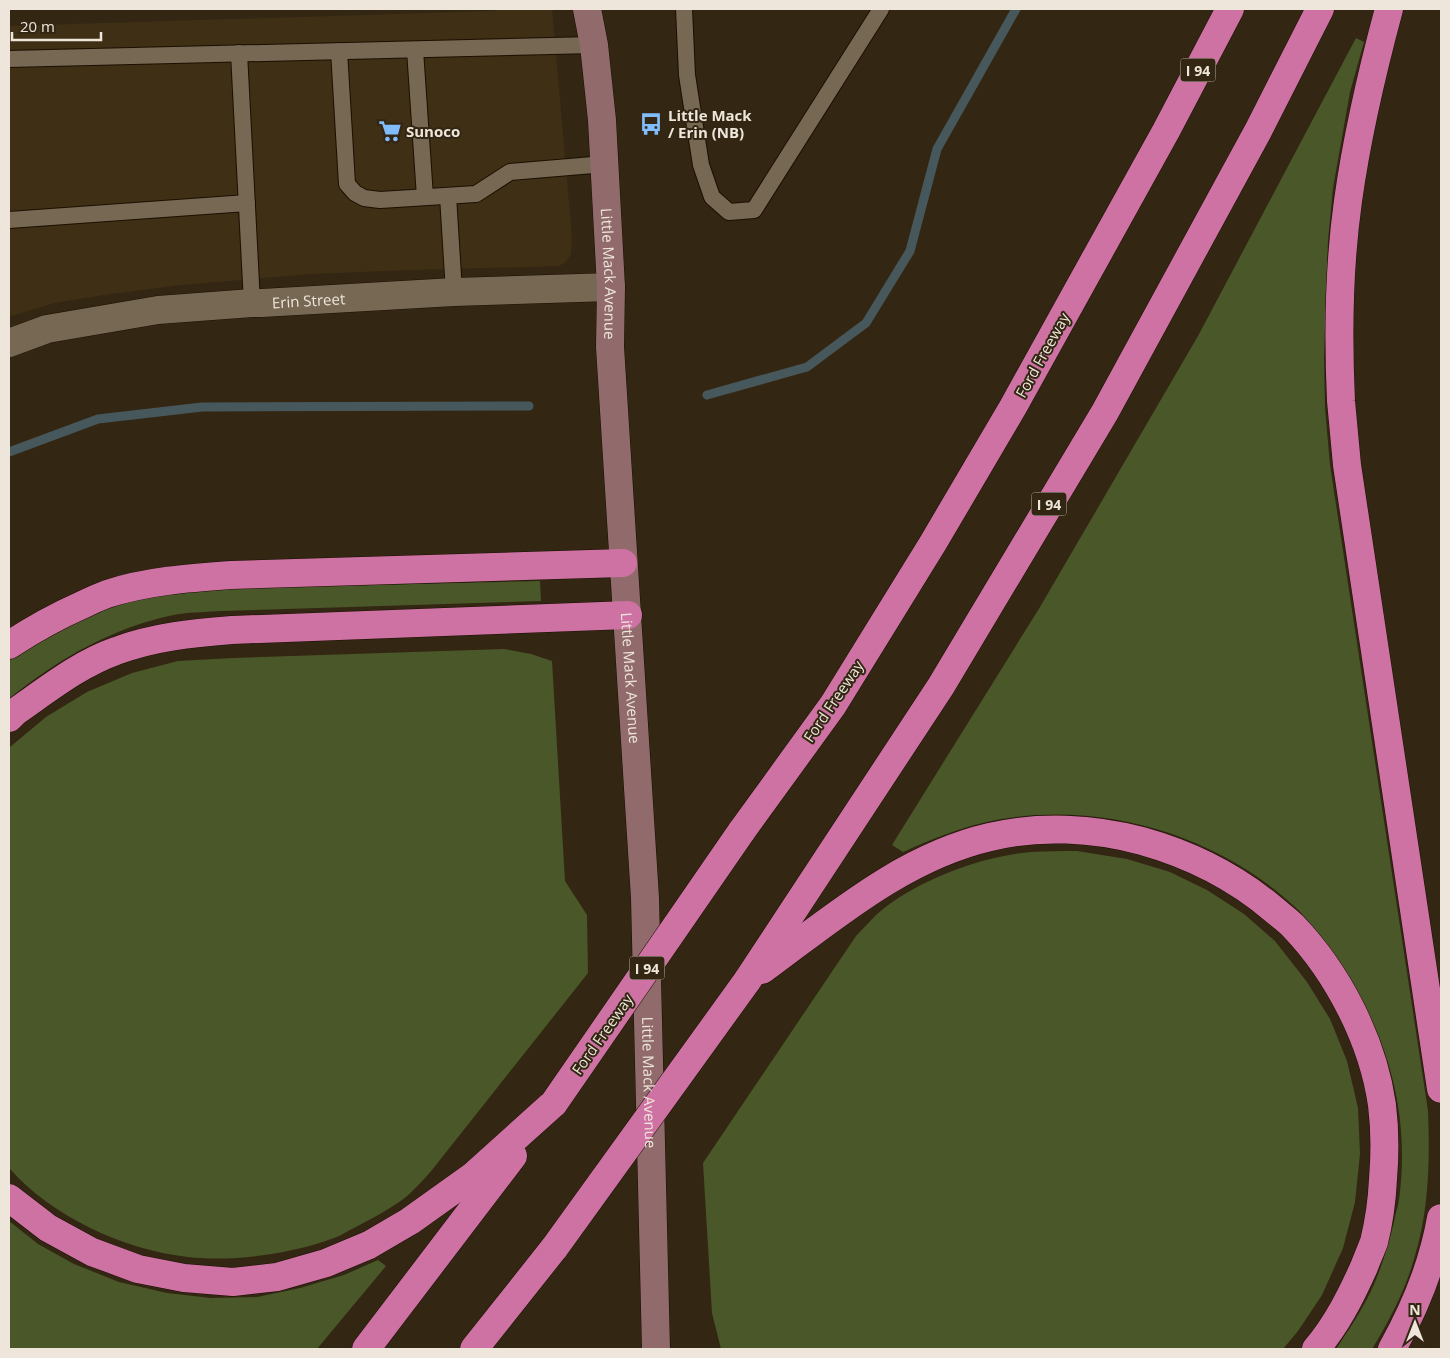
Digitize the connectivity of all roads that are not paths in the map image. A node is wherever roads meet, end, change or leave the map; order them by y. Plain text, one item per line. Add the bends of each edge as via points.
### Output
1 (587, 9) edge
2 (684, 9) edge
3 (881, 9) edge
4 (1230, 9) edge
5 (1320, 9) edge
6 (1389, 9) edge
7 (594, 46) junction
8 (415, 50) junction
9 (339, 51) junction
10 (239, 53) junction
11 (9, 59) edge
12 (605, 164) junction
13 (448, 196) junction
14 (425, 197) junction
15 (247, 203) junction
16 (9, 220) edge
17 (611, 287) junction
18 (454, 292) junction
19 (252, 303) junction
20 (9, 343) edge
21 (623, 563) junction
22 (628, 615) junction
23 (9, 646) edge
24 (9, 718) edge
25 (747, 981) junction
26 (1441, 1089) edge
27 (554, 1103) junction
28 (9, 1198) edge
29 (1441, 1218) edge
30 (366, 1349) edge
31 (474, 1349) edge
32 (656, 1349) edge
33 (1316, 1349) edge
34 (1392, 1349) edge

1 - 7 main road, Little Mack Avenue
2 - 3 lane via 687,75 701,165 712,197 729,212 754,210
4 - 27 highway, Ford Freeway / I 94, bridge via 1023,390 833,705
5 - 25 highway, I 94 via 1253,140 1105,412 941,686
6 - 26 highway via 1358,137 1348,203 1342,264 1342,401 1347,465
7 - 8 lane
7 - 12 main road, Little Mack Avenue
8 - 9 lane
8 - 14 lane
9 - 10 lane
9 - 14 lane via 347,184 364,198
10 - 11 lane
10 - 15 lane
12 - 13 lane via 510,172 476,194
12 - 17 main road, Little Mack Avenue
13 - 14 lane
13 - 18 lane
15 - 16 lane
15 - 19 lane
17 - 18 street, Erin Street
17 - 21 main road, Little Mack Avenue via 610,347
18 - 19 street, Erin Street
19 - 20 street, Erin Street via 158,310 48,329
21 - 22 main road, Little Mack Avenue
21 - 23 highway via 188,578 146,584 106,595 63,613
22 - 24 highway via 191,633 115,651 82,667
22 - 32 main road, Little Mack Avenue via 645,898
25 - 31 highway, I 94, bridge via 555,1247
25 - 33 highway via 866,894 905,870 946,850 991,836 1081,829 1170,849 1213,867 1257,896 1293,926 1341,989 1372,1061 1382,1105 1385,1155 1382,1200 1374,1243 1332,1331
27 - 28 highway via 473,1176 410,1221 369,1245 326,1263 277,1277 233,1282 184,1278 138,1268 92,1252 56,1232
27 - 30 highway, Ford Freeway / I 94
29 - 34 highway via 1423,1284

